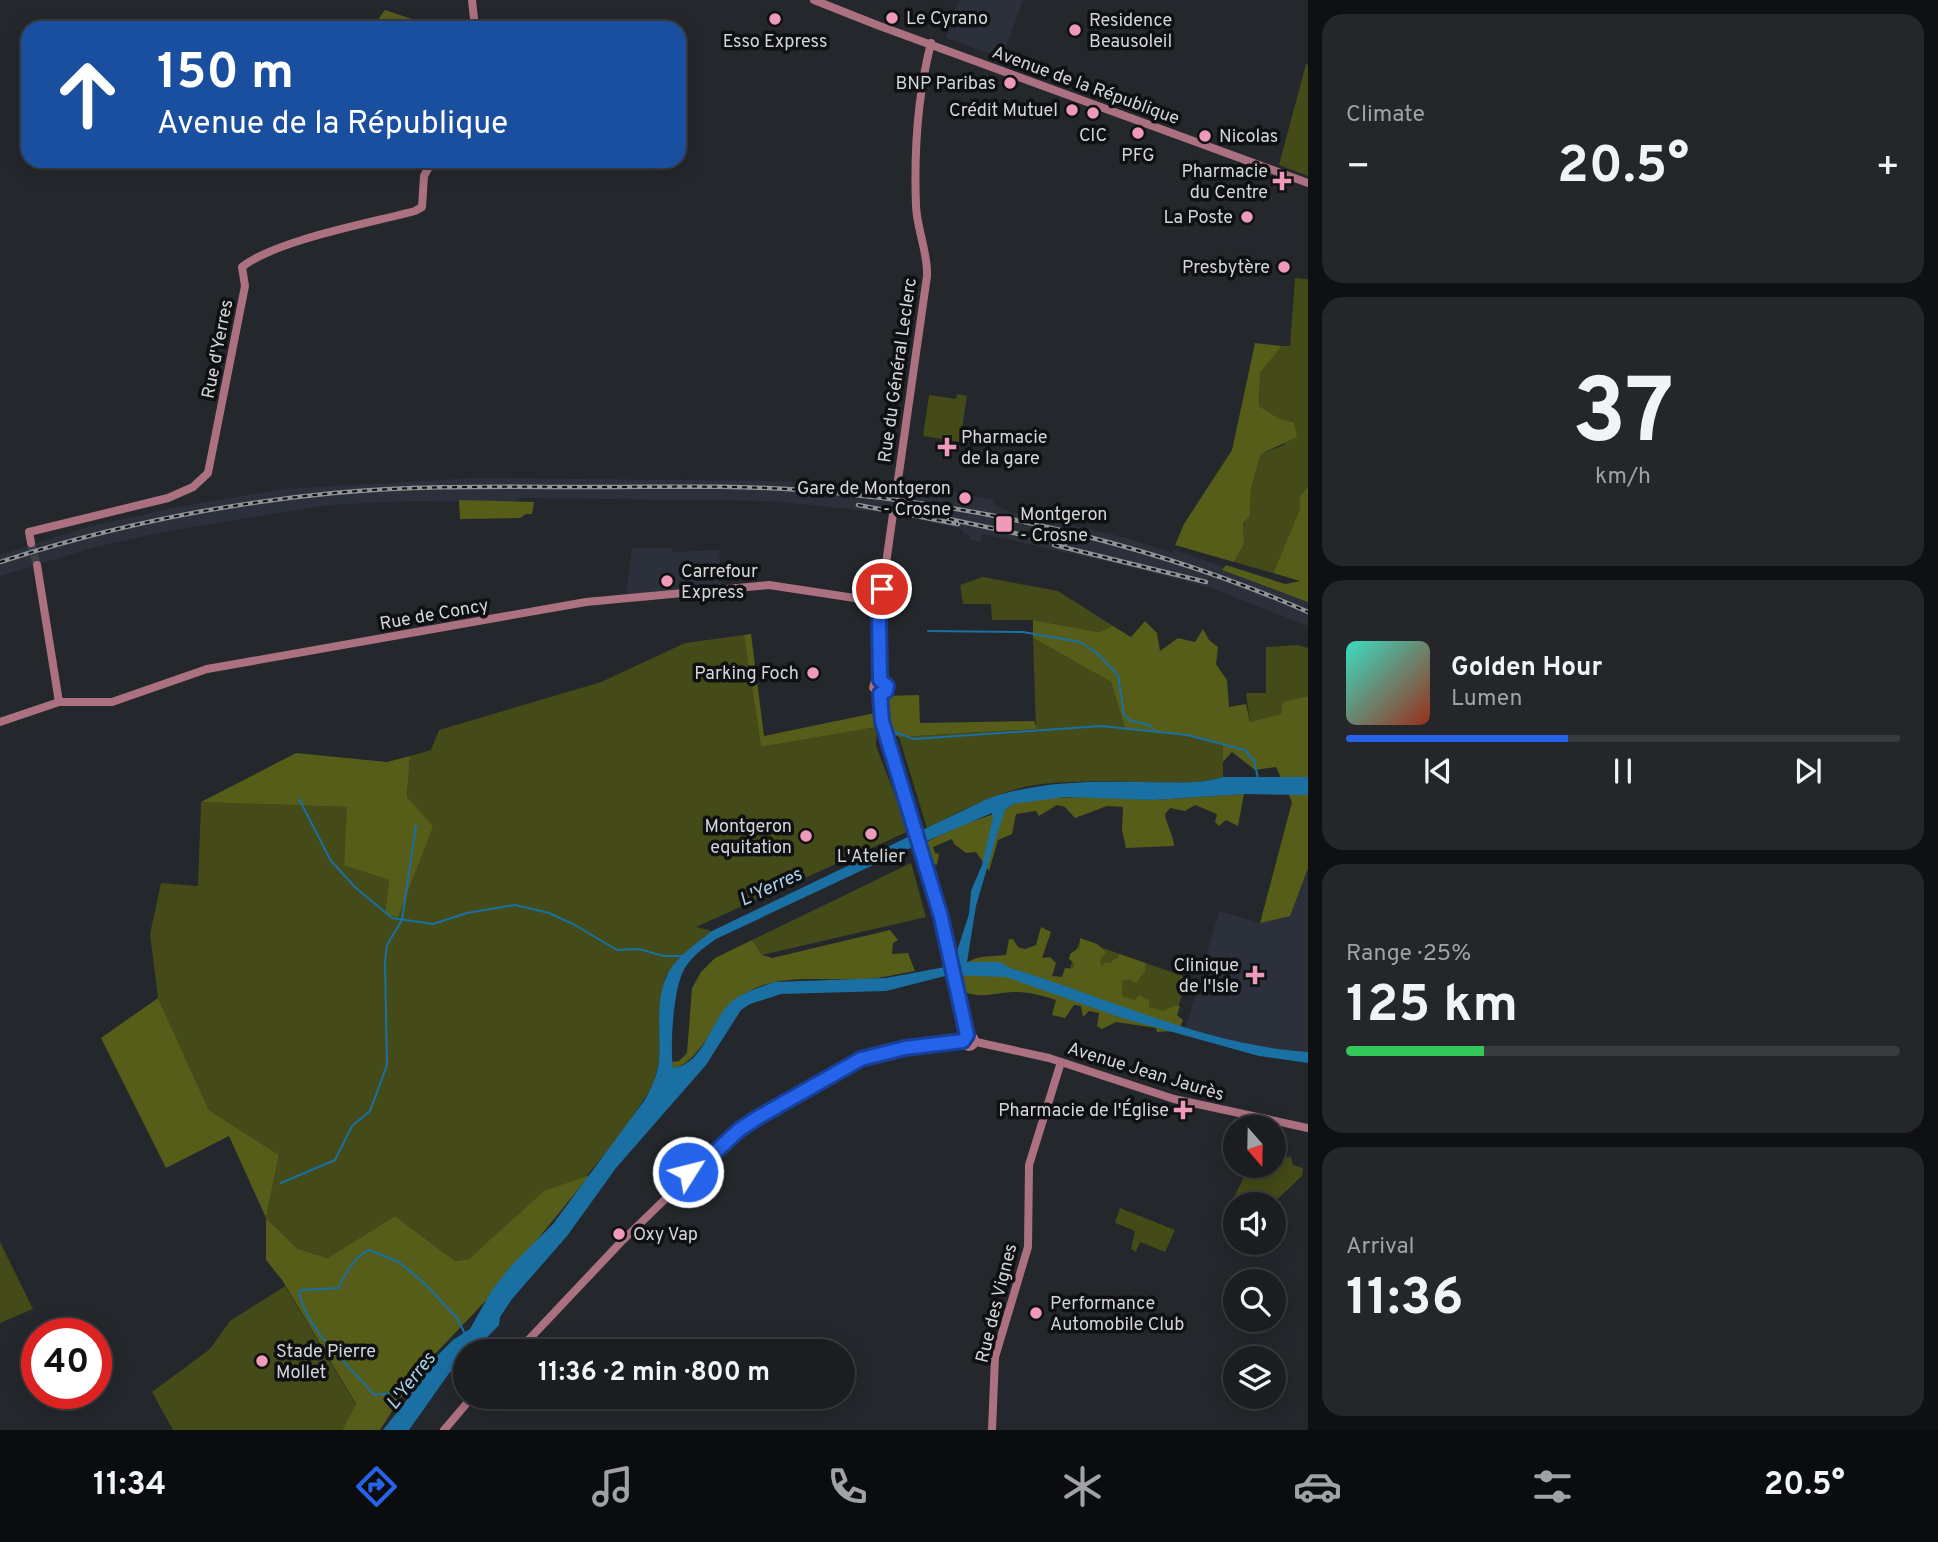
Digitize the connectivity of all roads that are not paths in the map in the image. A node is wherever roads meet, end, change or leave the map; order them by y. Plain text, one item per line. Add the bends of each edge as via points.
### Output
1 (472, 0) edge
2 (814, 0) edge
3 (474, 21) edge
4 (931, 43) junction
5 (428, 168) edge
6 (1308, 183) edge
7 (896, 494) tunnel mouth
8 (893, 514) tunnel mouth
9 (31, 543) dead end
10 (37, 565) tunnel mouth
11 (881, 602) junction
12 (59, 702) junction
13 (0, 722) edge
14 (965, 1038) junction
15 (1062, 1062) junction
16 (1308, 1128) edge
17 (529, 1339) edge
18 (463, 1409) edge
19 (444, 1430) edge
20 (992, 1430) edge

1 - 3 street
2 - 4 street, Avenue de la République
4 - 6 street, Avenue de la République
4 - 7 street, Rue du Général Leclerc via 921,102 916,191 927,276
5 - 9 street, Rue d'Yerres via 422,207 415,211 304,240 256,256 242,267 245,286 208,473 193,487 168,498 29,532
8 - 11 street
10 - 12 street
11 - 12 street, Rue de Concy via 769,585 586,602 207,669 112,702
11 - 14 street via 880,680 873,688 880,694 882,721 941,917
12 - 13 street, Rue de Concy
14 - 15 street, Avenue Jean Jaurès via 968,1048 976,1042
14 - 17 street via 876,1054 803,1090 739,1130 698,1168 698,1178 688,1176
15 - 16 street, Avenue Jean Jaurès via 1174,1099
15 - 20 street, Rue des Vignes via 1029,1165 1028,1247 995,1357
18 - 19 street

